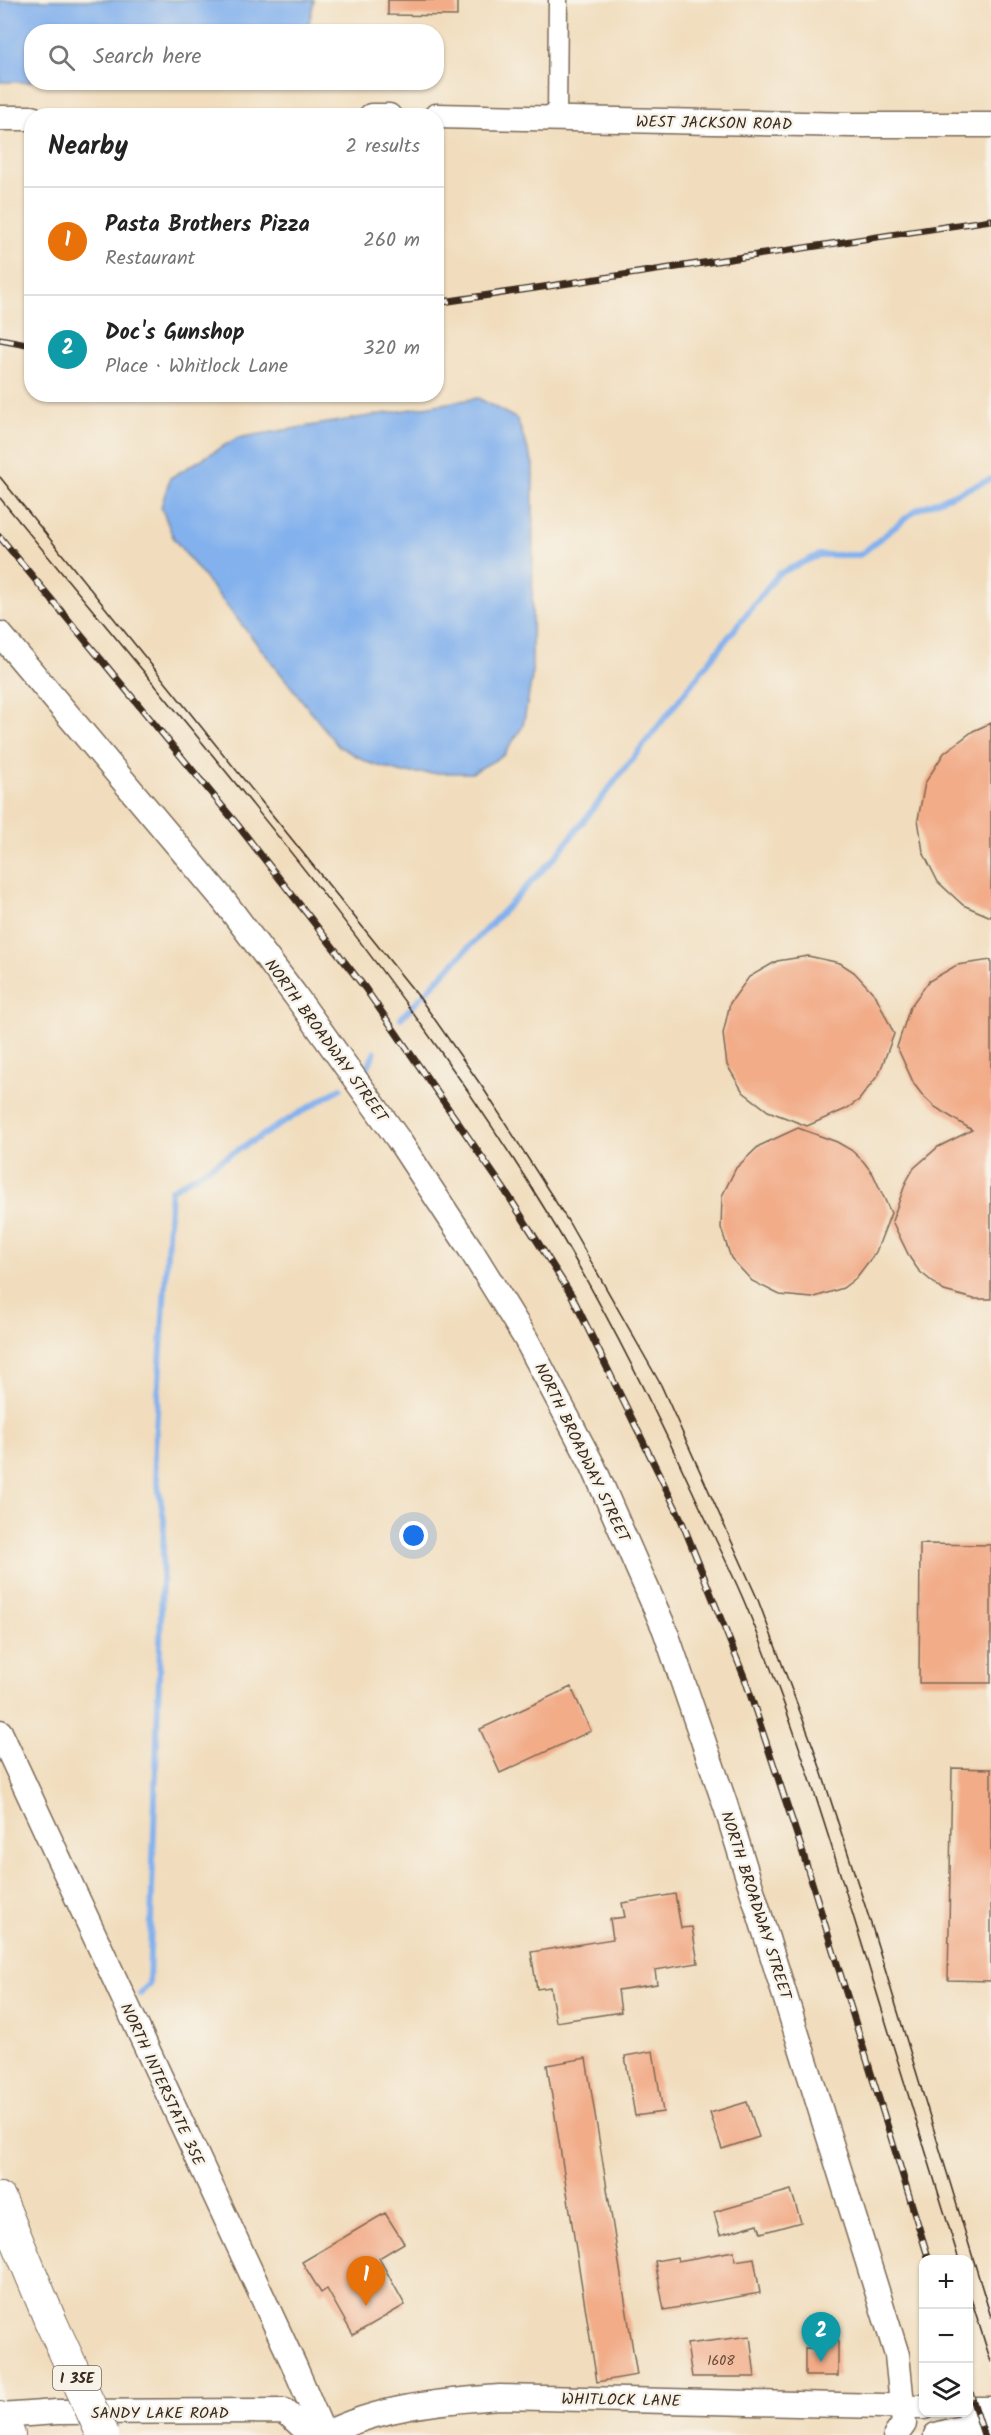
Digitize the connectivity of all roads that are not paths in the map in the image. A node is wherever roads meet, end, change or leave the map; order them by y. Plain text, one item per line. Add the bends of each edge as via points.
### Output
1 (558, 0) edge
2 (444, 116) edge
3 (0, 118) edge
4 (24, 118) edge
5 (557, 118) junction
6 (991, 125) edge
7 (0, 634) edge
8 (0, 1732) edge
9 (0, 2199) edge
10 (913, 2406) edge
11 (973, 2409) edge
12 (991, 2409) edge
13 (0, 2417) edge
14 (991, 2429) edge
15 (9, 2435) edge
16 (103, 2435) edge
17 (321, 2435) edge
18 (896, 2435) edge
19 (936, 2435) edge

1 - 5 street
2 - 5 street, WEST JACKSON ROAD
3 - 4 street
5 - 6 street, WEST JACKSON ROAD
7 - 10 street, NORTH BROADWAY STREET via 221,897 398,1139 526,1339 593,1466 665,1630 726,1807
8 - 17 street, NORTH INTERSTATE 35E via 294,2365
9 - 16 highway, I 35E, bridge
10 - 17 street, WHITLOCK LANE via 500,2397 401,2409 362,2418
10 - 18 street, NORTH BROADWAY STREET
11 - 12 street
13 - 15 highway
13 - 17 street, SANDY LAKE ROAD via 57,2412 285,2411
14 - 19 street via 958,2429

